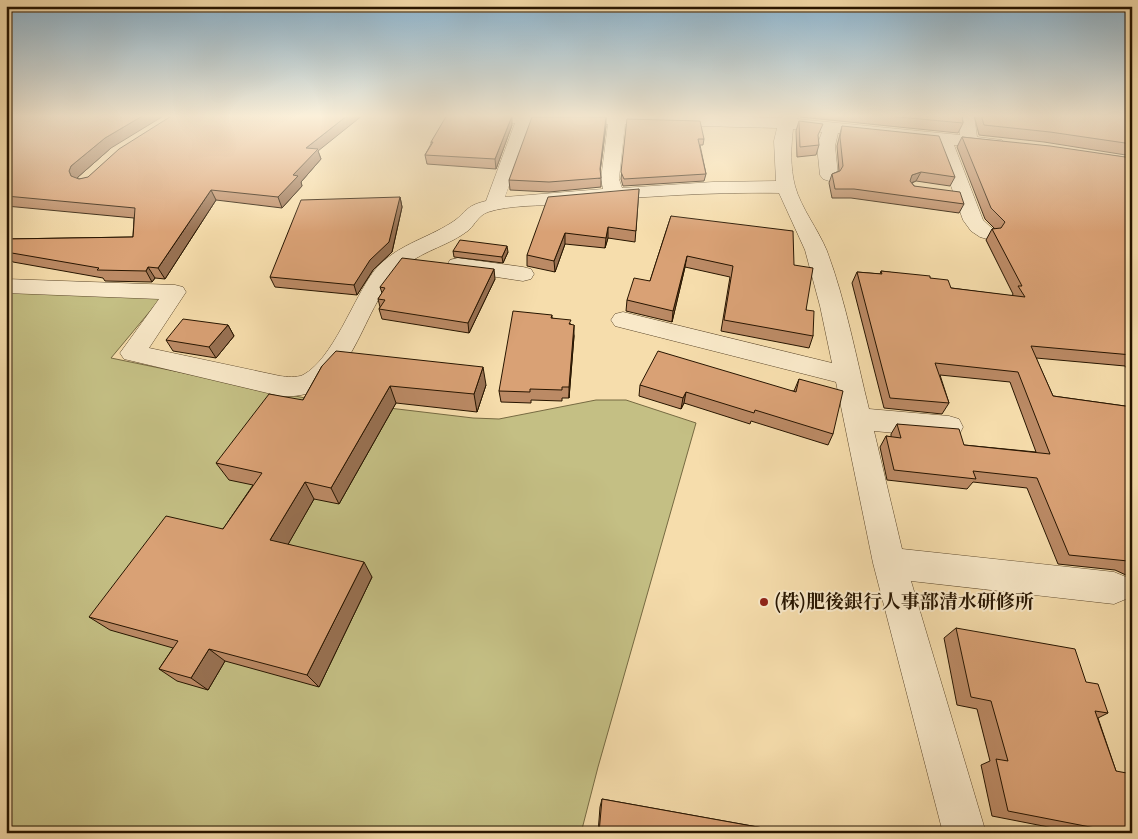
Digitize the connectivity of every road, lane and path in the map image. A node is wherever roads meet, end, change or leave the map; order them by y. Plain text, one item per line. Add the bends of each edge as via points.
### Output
1 (512, 154) edge
2 (613, 154) edge
3 (783, 154) edge
4 (827, 154) edge
5 (949, 154) edge
6 (829, 174) dead end
7 (786, 187) junction
8 (946, 192) edge
9 (614, 194) junction
10 (965, 195) junction
11 (496, 204) junction
12 (987, 233) dead end
13 (402, 256) junction
14 (523, 274) dead end
15 (6, 286) edge
16 (623, 320) dead end
17 (847, 376) junction
18 (857, 419) junction
19 (949, 427) edge
20 (889, 563) junction
21 (1114, 588) dead end
22 (965, 833) edge

1 - 11 street via 495,198
2 - 9 street via 610,179
3 - 7 street
4 - 6 street
5 - 10 street
7 - 9 street
7 - 17 street via 816,250
8 - 10 street
9 - 11 street
10 - 12 street via 973,220
11 - 13 street via 477,209 461,226
13 - 14 street
13 - 15 street via 383,275 359,319 326,368 312,382 296,387 133,353 175,292
16 - 17 street
17 - 18 street
18 - 19 street
18 - 20 street
20 - 21 street
20 - 22 street

